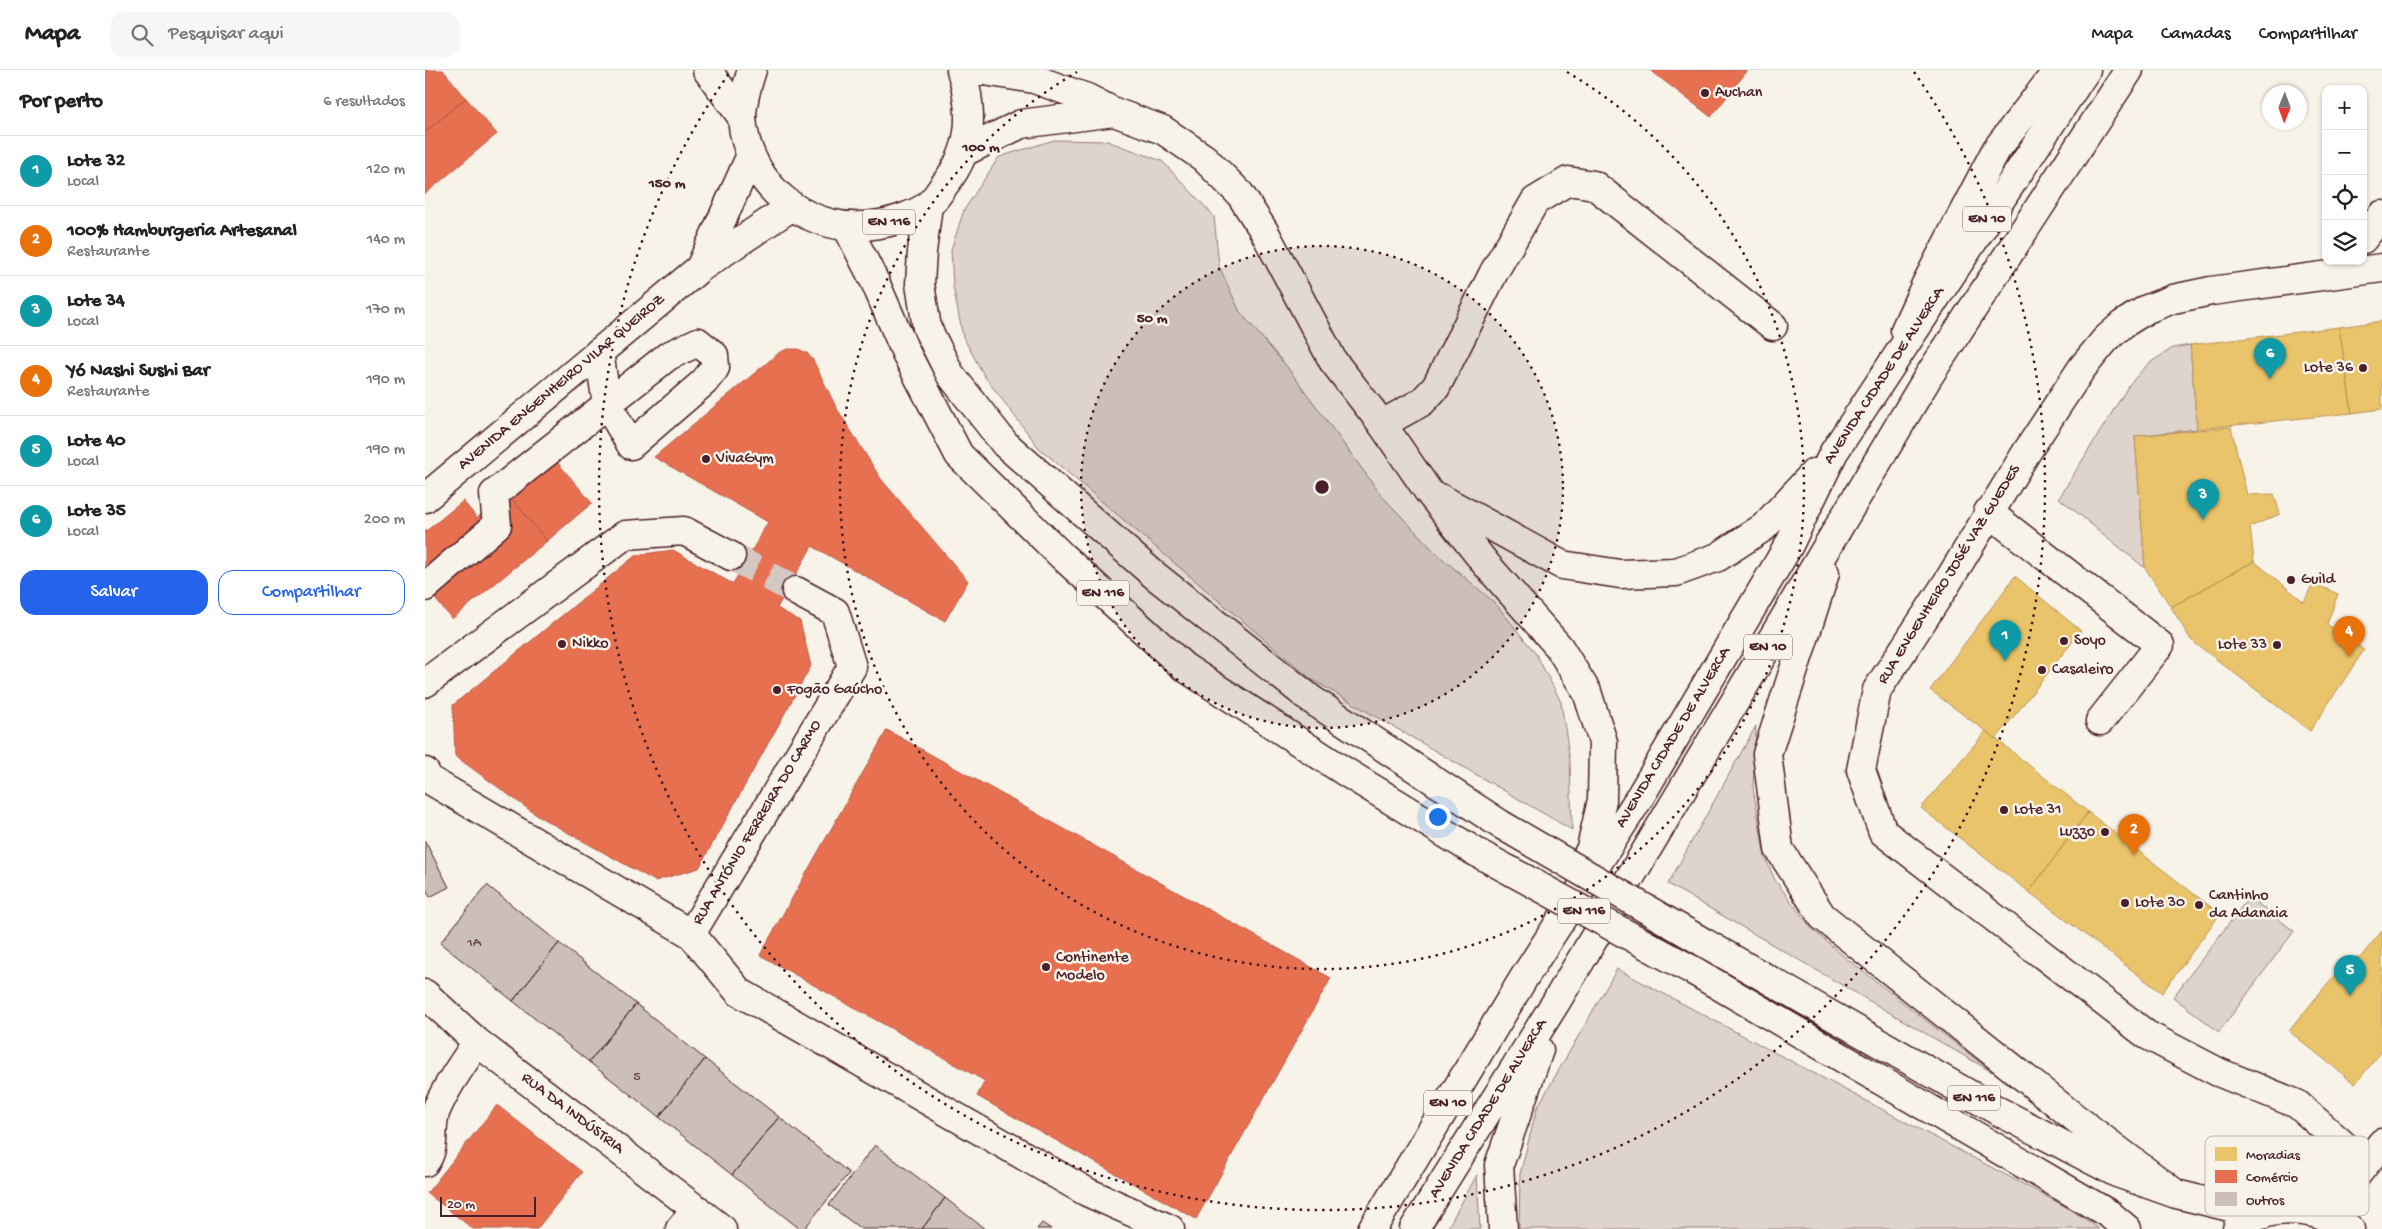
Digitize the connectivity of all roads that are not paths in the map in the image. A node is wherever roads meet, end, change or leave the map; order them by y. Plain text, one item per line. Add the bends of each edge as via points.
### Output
1 (707, 70) edge
2 (752, 70) edge
3 (961, 70) edge
4 (978, 70) edge
5 (2058, 70) edge
6 (2086, 70) edge
7 (2129, 70) edge
8 (1114, 112) junction
9 (742, 117) junction
10 (964, 152) junction
11 (751, 155) junction
12 (928, 205) junction
13 (791, 207) junction
14 (2382, 215) edge
15 (847, 227) junction
16 (2367, 234) edge
17 (2342, 267) edge
18 (699, 268) junction
19 (2382, 268) edge
20 (1773, 326) dead end
21 (599, 352) junction
22 (1888, 368) junction
23 (607, 404) junction
24 (1382, 424) junction
25 (1833, 452) junction
26 (1428, 491) junction
27 (425, 498) edge
28 (1989, 512) junction
29 (1840, 528) junction
30 (731, 556) tunnel mouth
31 (425, 586) edge
32 (795, 591) tunnel mouth
33 (426, 681) edge
34 (2100, 721) dead end
35 (426, 777) edge
36 (691, 934) junction
37 (1525, 976) junction
38 (425, 994) edge
39 (1556, 1002) junction
40 (477, 1042) junction
41 (2333, 1136) edge
42 (2382, 1143) edge
43 (2369, 1159) edge
44 (425, 1162) edge
45 (2177, 1194) junction
46 (2205, 1201) edge
47 (2260, 1216) edge
48 (2325, 1216) edge
49 (688, 1219) edge
50 (722, 1229) edge
51 (1170, 1229) edge
52 (1371, 1229) edge
53 (1415, 1229) edge
54 (1503, 1229) edge
55 (2127, 1229) edge
56 (2237, 1229) edge
57 (2350, 1229) edge

1 - 9 main road
2 - 9 main road, EN 116 via 745,89
3 - 10 main road, EN 116 via 969,94 970,123
4 - 8 main road via 1034,79 1087,98
5 - 22 main road via 1996,150 1925,284
6 - 22 main road, AVENIDA CIDADE DE ALVERCA / EN 10
7 - 29 main road, AVENIDA CIDADE DE ALVERCA / EN 10 via 1928,377
8 - 10 main road via 1021,124
8 - 24 main road via 1163,130 1204,158 1240,194 1264,231 1333,361
9 - 11 main road, EN 116
10 - 12 main road, EN 116 via 952,176
11 - 13 main road, EN 116 via 771,189
11 - 18 main road, AVENIDA ENGENHEIRO VILAR QUEIROZ
12 - 15 main road, EN 116 via 892,222
12 - 45 main road, EN 116, bridge via 920,284 927,328 950,374 1005,444 1153,574 1312,700 1500,824 2000,1112 2117,1173
13 - 15 main road, EN 116 via 817,221
13 - 18 main road, AVENIDA ENGENHEIRO VILAR QUEIROZ
14 - 16 main road
15 - 55 main road, EN 116, bridge via 906,353 959,455 1062,556 1184,667 1474,851 1694,971 2109,1214
17 - 19 main road, RUA ENGENHEIRO JOSÉ VAZ GUEDES
17 - 28 main road, RUA ENGENHEIRO JOSÉ VAZ GUEDES via 2173,299 2147,308 2123,324 2082,368
18 - 21 main road, AVENIDA ENGENHEIRO VILAR QUEIROZ
20 - 24 main road via 1594,185 1568,181 1535,201 1494,272 1436,387 1422,402
21 - 23 main road
21 - 27 main road, AVENIDA ENGENHEIRO VILAR QUEIROZ
22 - 25 main road, AVENIDA CIDADE DE ALVERCA / EN 10
23 - 23 main road via 631,445 704,382 715,368 713,355 698,342 668,356
23 - 31 main road via 494,494 497,525
24 - 26 main road
25 - 26 main road via 1765,527 1717,557 1676,572 1620,574 1562,565
25 - 37 main road, AVENIDA CIDADE DE ALVERCA / EN 10 via 1789,545 1638,800
26 - 37 main road via 1486,564 1559,647 1587,692 1603,742 1602,800 1591,848
28 - 34 main road via 2160,645
28 - 41 main road, RUA ENGENHEIRO JOSÉ VAZ GUEDES via 1877,690 1861,770 1883,832 2147,1035 2217,1072 2297,1104
29 - 39 main road, AVENIDA CIDADE DE ALVERCA / EN 10
29 - 45 main road via 1767,754 1779,848 1822,916 2074,1118
30 - 33 main road via 684,531 625,535
32 - 36 main road, RUA ANTÓNIO FERREIRA DO CARMO via 835,612 851,667
35 - 36 main road, RUA ANTÓNIO FERREIRA DO CARMO
36 - 51 main road via 739,992 1087,1192
37 - 52 main road, AVENIDA CIDADE DE ALVERCA / EN 10
38 - 40 main road, RUA DA INDÚSTRIA
39 - 53 main road, AVENIDA CIDADE DE ALVERCA / EN 10
39 - 54 main road via 1499,1165
40 - 44 main road via 450,1083 435,1114 430,1156
40 - 49 main road, RUA DA INDÚSTRIA
42 - 43 main road
45 - 46 main road, EN 116
47 - 56 main road
48 - 57 main road
49 - 50 main road, RUA DA INDÚSTRIA

